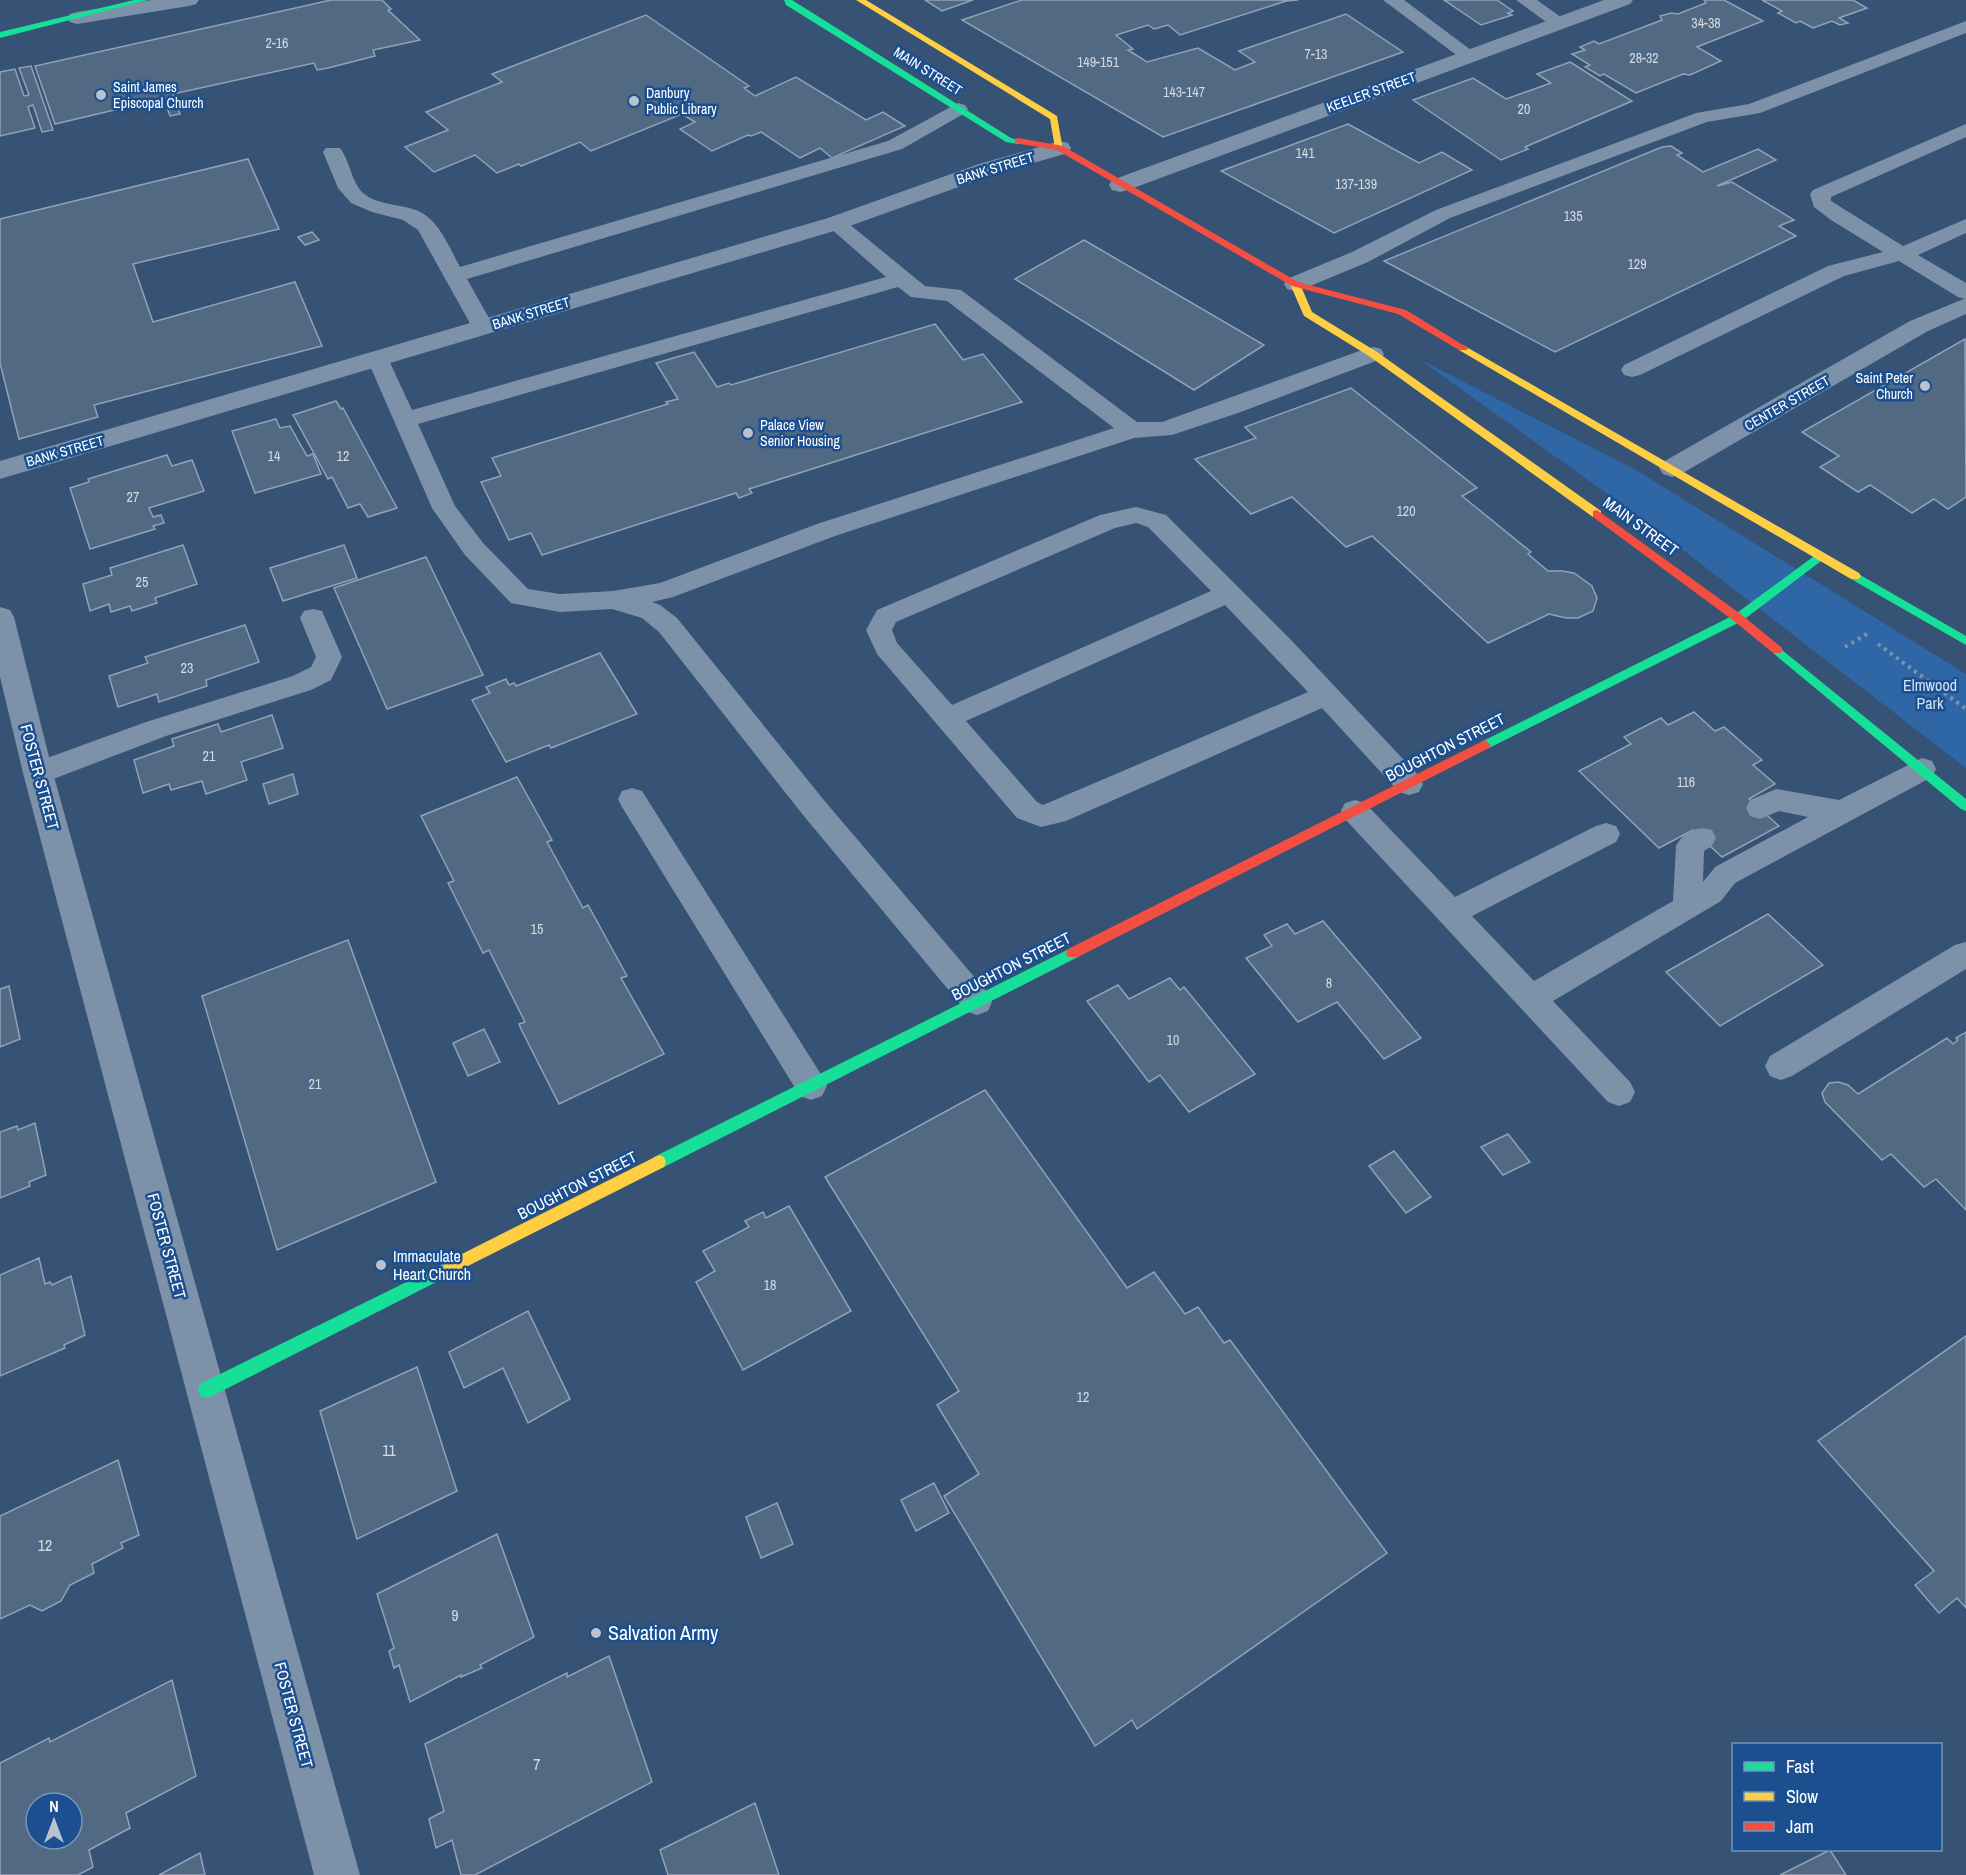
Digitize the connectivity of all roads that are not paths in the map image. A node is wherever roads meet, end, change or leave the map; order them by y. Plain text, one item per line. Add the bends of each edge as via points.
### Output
1 (144, 0) edge
2 (189, 0) edge
3 (788, 0) edge
4 (860, 0) edge
5 (1392, 0) edge
6 (1525, 0) edge
7 (1623, 0) edge
8 (66, 20) junction
9 (1560, 23) junction
10 (1966, 27) edge
11 (0, 35) edge
12 (1470, 56) junction
13 (958, 109) junction
14 (1966, 130) edge
15 (1060, 148) junction
16 (333, 152) dead end
17 (1120, 185) junction
18 (836, 223) junction
19 (1966, 225) edge
20 (1902, 254) junction
21 (453, 276) junction
22 (902, 279) junction
23 (1295, 284) junction
24 (1966, 292) edge
25 (1966, 305) edge
26 (483, 327) junction
27 (1372, 354) junction
28 (378, 359) junction
29 (1632, 370) dead end
30 (404, 420) junction
31 (1132, 430) junction
32 (1672, 468) junction
33 (0, 470) edge
34 (1821, 555) junction
35 (1229, 593) junction
36 (612, 600) junction
37 (0, 617) edge
38 (313, 618) dead end
39 (1738, 618) junction
40 (1966, 641) edge
41 (1326, 695) junction
42 (947, 718) junction
43 (1922, 769) junction
44 (38, 773) junction
45 (1409, 784) junction
46 (633, 799) dead end
47 (1966, 806) edge
48 (1760, 808) dead end
49 (1355, 811) junction
50 (1842, 812) junction
51 (1606, 834) dead end
52 (1702, 838) dead end
53 (1687, 907) junction
54 (1450, 912) junction
55 (1966, 954) edge
56 (1531, 998) junction
57 (977, 1002) junction
58 (1781, 1066) dead end
59 (811, 1086) junction
60 (1619, 1092) dead end
61 (206, 1390) junction
62 (337, 1875) edge

1 - 8 main road
2 - 8 street
3 - 13 main road, MAIN STREET
4 - 15 main road, MAIN STREET via 1054,118
5 - 12 lane
6 - 9 lane
7 - 9 street, KEELER STREET
8 - 11 main road
9 - 12 street, KEELER STREET
10 - 23 lane via 1754,109 1703,117 1443,214 1360,257
12 - 17 street, KEELER STREET
13 - 15 main road, MAIN STREET via 1009,140
13 - 21 lane via 895,145
14 - 20 lane via 1820,194 1821,203 1838,216
15 - 17 main road, MAIN STREET
15 - 18 street, BANK STREET via 987,169
16 - 21 lane via 348,188 358,199 410,215 426,226
17 - 23 main road, MAIN STREET
18 - 22 lane
18 - 26 street, BANK STREET
19 - 20 lane
20 - 24 lane
20 - 29 lane via 1836,271
21 - 26 lane
22 - 30 lane
22 - 31 lane via 919,292 953,294
23 - 27 main road, MAIN STREET via 1308,314
23 - 32 main road, MAIN STREET via 1402,312
25 - 32 street, CENTER STREET via 1920,327
26 - 28 street, BANK STREET
27 - 31 lane via 1164,430
27 - 39 main road, MAIN STREET
28 - 30 lane
28 - 33 street, BANK STREET
30 - 36 lane via 444,507 474,549 520,597 560,603
31 - 36 lane via 825,530 664,591
32 - 34 main road, MAIN STREET
34 - 39 main road, BOUGHTON STREET
34 - 40 main road, MAIN STREET
35 - 41 lane
35 - 42 lane
35 - 42 lane via 1157,521 1136,515 1109,521 886,616 879,630 886,647
36 - 57 lane via 651,611 668,625 813,807
37 - 44 street, FOSTER STREET
38 - 44 lane via 329,657 322,673
39 - 43 main road, MAIN STREET
39 - 45 main road, BOUGHTON STREET
41 - 42 lane via 1056,813 1041,816 1027,810
41 - 45 lane
43 - 47 main road, MAIN STREET
43 - 50 lane
44 - 61 street, FOSTER STREET
45 - 49 main road, BOUGHTON STREET
46 - 59 lane
48 - 50 lane via 1776,800
49 - 54 lane
49 - 57 main road, BOUGHTON STREET
50 - 53 lane via 1725,875 1711,893
51 - 54 lane
52 - 53 lane via 1690,846
53 - 56 lane
54 - 56 lane
55 - 58 lane
56 - 60 lane
57 - 59 main road, BOUGHTON STREET
59 - 61 main road, BOUGHTON STREET
61 - 62 street, FOSTER STREET

